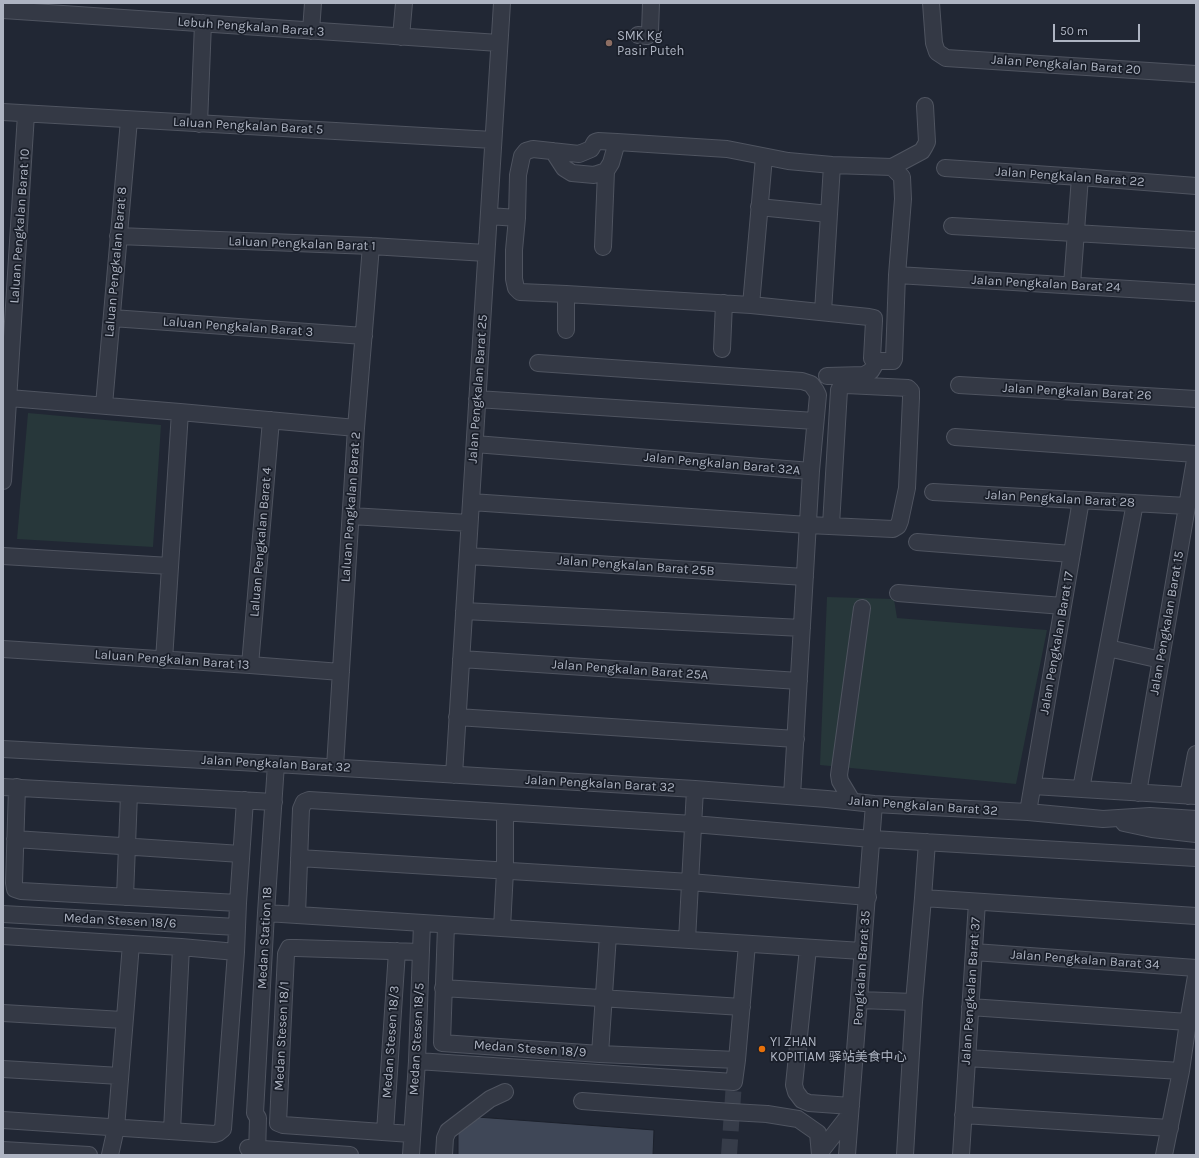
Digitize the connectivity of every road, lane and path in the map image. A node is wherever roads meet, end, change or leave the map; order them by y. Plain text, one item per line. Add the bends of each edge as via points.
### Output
1 (313, 3) edge
2 (404, 3) edge
3 (502, 3) edge
4 (651, 3) edge
5 (931, 3) edge
6 (78, 9) edge
7 (3, 10) edge
8 (203, 23) junction
9 (311, 31) junction
10 (638, 35) dead end
11 (401, 37) junction
12 (499, 43) junction
13 (1196, 74) edge
14 (925, 106) dead end
15 (3, 112) edge
16 (26, 114) junction
17 (129, 120) junction
18 (199, 124) junction
19 (493, 140) junction
20 (617, 142) junction
21 (552, 151) junction
22 (764, 157) junction
23 (832, 165) junction
24 (892, 167) junction
25 (945, 168) dead end
26 (606, 171) junction
27 (1080, 177) junction
28 (1196, 186) edge
29 (760, 207) junction
30 (829, 214) junction
31 (489, 216) junction
32 (517, 218) junction
33 (952, 226) dead end
34 (1076, 232) junction
35 (118, 236) junction
36 (1196, 240) edge
37 (371, 246) junction
38 (603, 247) dead end
39 (486, 253) junction
40 (896, 275) junction
41 (1072, 285) junction
42 (1196, 292) edge
43 (566, 294) junction
44 (724, 303) junction
45 (751, 305) junction
46 (823, 312) junction
47 (112, 318) junction
48 (566, 330) dead end
49 (364, 336) junction
50 (722, 349) dead end
51 (877, 361) junction
52 (538, 363) dead end
53 (827, 376) dead end
54 (959, 385) dead end
55 (9, 398) junction
56 (477, 399) junction
57 (1196, 399) edge
58 (104, 405) junction
59 (180, 412) junction
60 (271, 420) junction
61 (815, 421) junction
62 (356, 428) junction
63 (955, 437) dead end
64 (474, 444) junction
65 (1196, 454) edge
66 (3, 463) edge
67 (811, 471) junction
68 (3, 481) edge
69 (933, 492) dead end
70 (1081, 500) junction
71 (471, 502) junction
72 (1135, 503) junction
73 (1187, 506) junction
74 (351, 516) junction
75 (470, 523) junction
76 (808, 525) junction
77 (830, 525) junction
78 (917, 542) dead end
79 (1072, 554) junction
80 (3, 556) edge
81 (468, 556) junction
82 (170, 566) junction
83 (805, 577) junction
84 (898, 592) dead end
85 (1063, 606) junction
86 (862, 608) dead end
87 (464, 611) junction
88 (802, 628) junction
89 (1108, 648) junction
90 (3, 649) edge
91 (461, 659) junction
92 (164, 660) junction
93 (1161, 660) junction
94 (250, 665) junction
95 (341, 672) junction
96 (799, 681) junction
97 (458, 718) junction
98 (796, 739) junction
99 (3, 749) edge
100 (1196, 754) edge
101 (276, 764) junction
102 (335, 767) junction
103 (454, 775) junction
104 (1033, 786) junction
105 (10, 787) edge
106 (1081, 789) junction
107 (695, 790) junction
108 (1138, 793) junction
109 (129, 794) junction
110 (792, 796) junction
111 (1192, 796) edge
112 (245, 800) junction
113 (852, 801) junction
114 (274, 802) junction
115 (874, 804) junction
116 (1028, 812) junction
117 (505, 813) junction
118 (1103, 819) junction
119 (1196, 819) edge
120 (693, 824) junction
121 (1196, 834) edge
122 (15, 839) junction
123 (872, 839) junction
124 (927, 842) junction
125 (127, 848) junction
126 (242, 854) junction
127 (299, 858) junction
128 (1196, 858) edge
129 (504, 871) junction
130 (690, 882) junction
131 (868, 896) junction
132 (125, 897) junction
133 (923, 898) junction
134 (977, 902) junction
135 (238, 904) junction
136 (266, 913) junction
137 (3, 914) edge
138 (297, 915) junction
139 (1196, 916) edge
140 (422, 923) junction
141 (446, 925) junction
142 (237, 927) junction
143 (502, 928) junction
144 (608, 935) junction
145 (3, 936) edge
146 (687, 940) junction
147 (130, 944) junction
148 (747, 944) junction
149 (181, 947) junction
150 (808, 948) junction
151 (398, 951) junction
152 (862, 951) junction
153 (236, 952) junction
154 (422, 952) junction
155 (974, 952) junction
156 (1196, 968) edge
157 (1196, 976) edge
158 (443, 988) junction
159 (604, 998) junction
160 (860, 1000) junction
161 (914, 1002) junction
162 (742, 1007) junction
163 (970, 1007) junction
164 (3, 1013) edge
165 (123, 1020) junction
166 (1188, 1022) junction
167 (600, 1054) junction
168 (967, 1058) junction
169 (737, 1060) junction
170 (417, 1061) junction
171 (3, 1069) edge
172 (1181, 1071) junction
173 (120, 1076) junction
174 (504, 1092) dead end
175 (582, 1101) dead end
176 (851, 1110) junction
177 (963, 1115) junction
178 (3, 1120) edge
179 (116, 1128) junction
180 (1170, 1128) junction
181 (172, 1131) junction
182 (385, 1132) junction
183 (411, 1134) junction
184 (3, 1150) edge
185 (252, 1152) edge
186 (282, 1153) edge
187 (820, 1153) edge
188 (89, 1155) edge
189 (110, 1155) edge
190 (350, 1155) edge
191 (411, 1155) edge
192 (444, 1155) edge
193 (847, 1155) edge
194 (905, 1155) edge
195 (960, 1155) edge
196 (1164, 1155) edge

1 - 9 street
2 - 11 street
3 - 12 street, Jalan Pengkalan Barat 25
4 - 10 street via 650,32 647,36
5 - 13 street, Jalan Pengkalan Barat 20 via 934,42 937,52 946,58
6 - 7 street, Lebuh Pengkalan Barat 3
6 - 8 street, Lebuh Pengkalan Barat 3
8 - 9 street, Lebuh Pengkalan Barat 3
8 - 18 street
9 - 11 street, Lebuh Pengkalan Barat 3
11 - 12 street, Lebuh Pengkalan Barat 3
12 - 19 street, Jalan Pengkalan Barat 25
14 - 24 street via 925,146 922,151
15 - 16 street, Laluan Pengkalan Barat 5
16 - 17 street, Laluan Pengkalan Barat 5
16 - 55 street, Laluan Pengkalan Barat 10
17 - 18 street, Laluan Pengkalan Barat 5
17 - 35 street, Laluan Pengkalan Barat 8
18 - 19 street, Laluan Pengkalan Barat 5
19 - 31 street, Jalan Pengkalan Barat 25
20 - 21 street via 598,141 591,149 579,154
20 - 22 street via 727,149
20 - 26 street via 611,164
21 - 26 street via 564,168 572,173 594,175
21 - 32 street via 533,149 526,151 522,156 518,175
22 - 23 street
22 - 29 street
23 - 24 street
23 - 30 street
24 - 40 street via 902,177 903,199
25 - 27 street, Jalan Pengkalan Barat 22
26 - 38 street
27 - 28 street, Jalan Pengkalan Barat 22
27 - 34 street
29 - 30 street
29 - 45 street
30 - 46 street
31 - 32 street
31 - 39 street, Jalan Pengkalan Barat 25
32 - 43 street via 514,279 518,291
33 - 34 street
34 - 36 street
34 - 41 street
35 - 37 street, Laluan Pengkalan Barat 1
35 - 47 street, Laluan Pengkalan Barat 8
37 - 39 street, Laluan Pengkalan Barat 1
37 - 49 street, Laluan Pengkalan Barat 2
39 - 56 street, Jalan Pengkalan Barat 25
40 - 41 street, Jalan Pengkalan Barat 24
40 - 51 street via 894,359 889,362
41 - 42 street, Jalan Pengkalan Barat 24
43 - 44 street
43 - 48 street
44 - 45 street
44 - 50 street
45 - 46 street
46 - 51 street via 874,318 872,358
47 - 49 street, Laluan Pengkalan Barat 3
47 - 58 street, Laluan Pengkalan Barat 8
49 - 62 street, Laluan Pengkalan Barat 2
51 - 53 street via 871,371 864,376
52 - 61 street via 802,380 811,384 818,395
54 - 57 street, Jalan Pengkalan Barat 26
55 - 58 street
55 - 66 street, Laluan Pengkalan Barat 10
56 - 61 street
56 - 64 street, Jalan Pengkalan Barat 25
58 - 59 street
59 - 60 street
59 - 82 street
60 - 62 street
60 - 94 street, Laluan Pengkalan Barat 4
61 - 67 street
62 - 74 street, Laluan Pengkalan Barat 2
63 - 65 street
64 - 67 street, Jalan Pengkalan Barat 32A
64 - 71 street, Jalan Pengkalan Barat 25
65 - 73 street, Jalan Pengkalan Barat 15
66 - 68 street, Laluan Pengkalan Barat 10
67 - 76 street, Jalan Pengkalan Barat 32A
69 - 70 street, Jalan Pengkalan Barat 28
70 - 72 street, Jalan Pengkalan Barat 28
70 - 79 street, Jalan Pengkalan Barat 17
71 - 75 street, Jalan Pengkalan Barat 25
71 - 76 street
72 - 73 street, Jalan Pengkalan Barat 28
72 - 89 street
73 - 93 street, Jalan Pengkalan Barat 15
74 - 75 street
74 - 95 street, Laluan Pengkalan Barat 2
75 - 81 street, Jalan Pengkalan Barat 25
76 - 77 street
76 - 83 street, Jalan Pengkalan Barat 32A
77 - 77 street via 841,386 908,388 911,391 911,398 907,488 898,526 893,529
78 - 79 street
79 - 85 street, Jalan Pengkalan Barat 17
80 - 82 street
81 - 83 street, Jalan Pengkalan Barat 25B
81 - 87 street, Jalan Pengkalan Barat 25
82 - 92 street
83 - 88 street, Jalan Pengkalan Barat 32A
84 - 85 street
85 - 104 street, Jalan Pengkalan Barat 17
86 - 113 street via 839,775
87 - 88 street
87 - 91 street, Jalan Pengkalan Barat 25
88 - 96 street, Jalan Pengkalan Barat 32A
89 - 93 street
89 - 106 street
90 - 92 street, Laluan Pengkalan Barat 13
91 - 96 street, Jalan Pengkalan Barat 25A
91 - 97 street, Jalan Pengkalan Barat 25
92 - 94 street, Laluan Pengkalan Barat 13
93 - 108 street, Jalan Pengkalan Barat 15
94 - 95 street, Laluan Pengkalan Barat 13
95 - 102 street, Laluan Pengkalan Barat 2
96 - 98 street, Jalan Pengkalan Barat 32A
97 - 98 street
97 - 103 street, Jalan Pengkalan Barat 25
98 - 110 street, Jalan Pengkalan Barat 32A
99 - 101 street, Jalan Pengkalan Barat 32
100 - 111 street
101 - 102 street, Jalan Pengkalan Barat 32
101 - 114 street, Medan Station 18
102 - 103 street, Jalan Pengkalan Barat 32
103 - 107 street, Jalan Pengkalan Barat 32
104 - 106 street
104 - 116 street, Jalan Pengkalan Barat 17
105 - 109 street
105 - 122 street
106 - 108 street
107 - 110 street, Jalan Pengkalan Barat 32
107 - 120 street
108 - 111 street
109 - 112 street
109 - 125 street
110 - 113 street, Jalan Pengkalan Barat 32
112 - 114 street
112 - 126 street
113 - 115 street, Jalan Pengkalan Barat 32
114 - 136 street, Medan Station 18
115 - 116 street, Jalan Pengkalan Barat 32
115 - 123 street, Pengkalan Barat 35
116 - 118 street, Jalan Pengkalan Barat 32
117 - 120 street
117 - 127 street via 309,800 304,802 301,808
117 - 129 street
118 - 119 street, Jalan Pengkalan Barat 32 via 1150,816
118 - 121 street via 1152,829
120 - 123 street
120 - 130 street
122 - 125 street
122 - 132 street via 15,889
123 - 124 street
123 - 131 street, Pengkalan Barat 35
124 - 128 street
124 - 133 street
125 - 126 street
125 - 132 street
126 - 135 street
127 - 129 street
127 - 138 street
129 - 130 street
129 - 143 street
130 - 131 street
130 - 146 street
131 - 152 street, Pengkalan Barat 35
132 - 135 street
133 - 134 street
133 - 161 street
134 - 139 street, Jalan Pengkalan Barat 37
134 - 155 street, Jalan Pengkalan Barat 37
135 - 142 street
136 - 138 street
136 - 185 street, Medan Station 18 via 255,1113 258,1118
137 - 142 street, Medan Stesen 18/6
138 - 140 street
140 - 141 street
140 - 154 street, Medan Stesen 18/5
141 - 143 street
141 - 158 street, Medan Stesen 18/9
142 - 153 street
143 - 144 street
144 - 146 street
144 - 159 street
145 - 147 street
146 - 148 street
147 - 149 street
147 - 165 street
148 - 150 street
148 - 162 street
149 - 153 street
149 - 181 street
150 - 152 street
150 - 176 street via 794,1085 802,1100
151 - 154 street, Medan Stesen 18/1
151 - 182 street, Medan Stesen 18/3
151 - 182 street, Medan Stesen 18/1 via 289,948 286,954 278,1123
152 - 160 street, Pengkalan Barat 35
153 - 181 street via 223,1129 215,1134
154 - 170 street, Medan Stesen 18/5
155 - 156 street, Jalan Pengkalan Barat 34
155 - 163 street, Jalan Pengkalan Barat 37
157 - 166 street
158 - 159 street
158 - 167 street, Medan Stesen 18/9 via 442,1043
159 - 162 street
159 - 167 street
160 - 161 street
160 - 176 street, Pengkalan Barat 35
161 - 194 street
162 - 169 street
163 - 166 street
163 - 168 street, Jalan Pengkalan Barat 37
164 - 165 street
165 - 173 street
166 - 172 street
167 - 169 street, Medan Stesen 18/9
168 - 172 street
168 - 177 street, Jalan Pengkalan Barat 37
169 - 170 street, Medan Stesen 18/9 via 734,1082
170 - 183 street, Medan Stesen 18/5
171 - 173 street
172 - 180 street
173 - 179 street
174 - 192 street via 490,1099 448,1132
175 - 187 street via 767,1114 798,1119 818,1133
176 - 187 street
176 - 193 street, Pengkalan Barat 35
177 - 180 street
177 - 195 street, Jalan Pengkalan Barat 37
178 - 179 street
179 - 181 street
179 - 189 street
180 - 196 street
182 - 183 street, Medan Stesen 18/1
183 - 191 street, Medan Stesen 18/5
184 - 188 street
185 - 186 street
186 - 190 street

